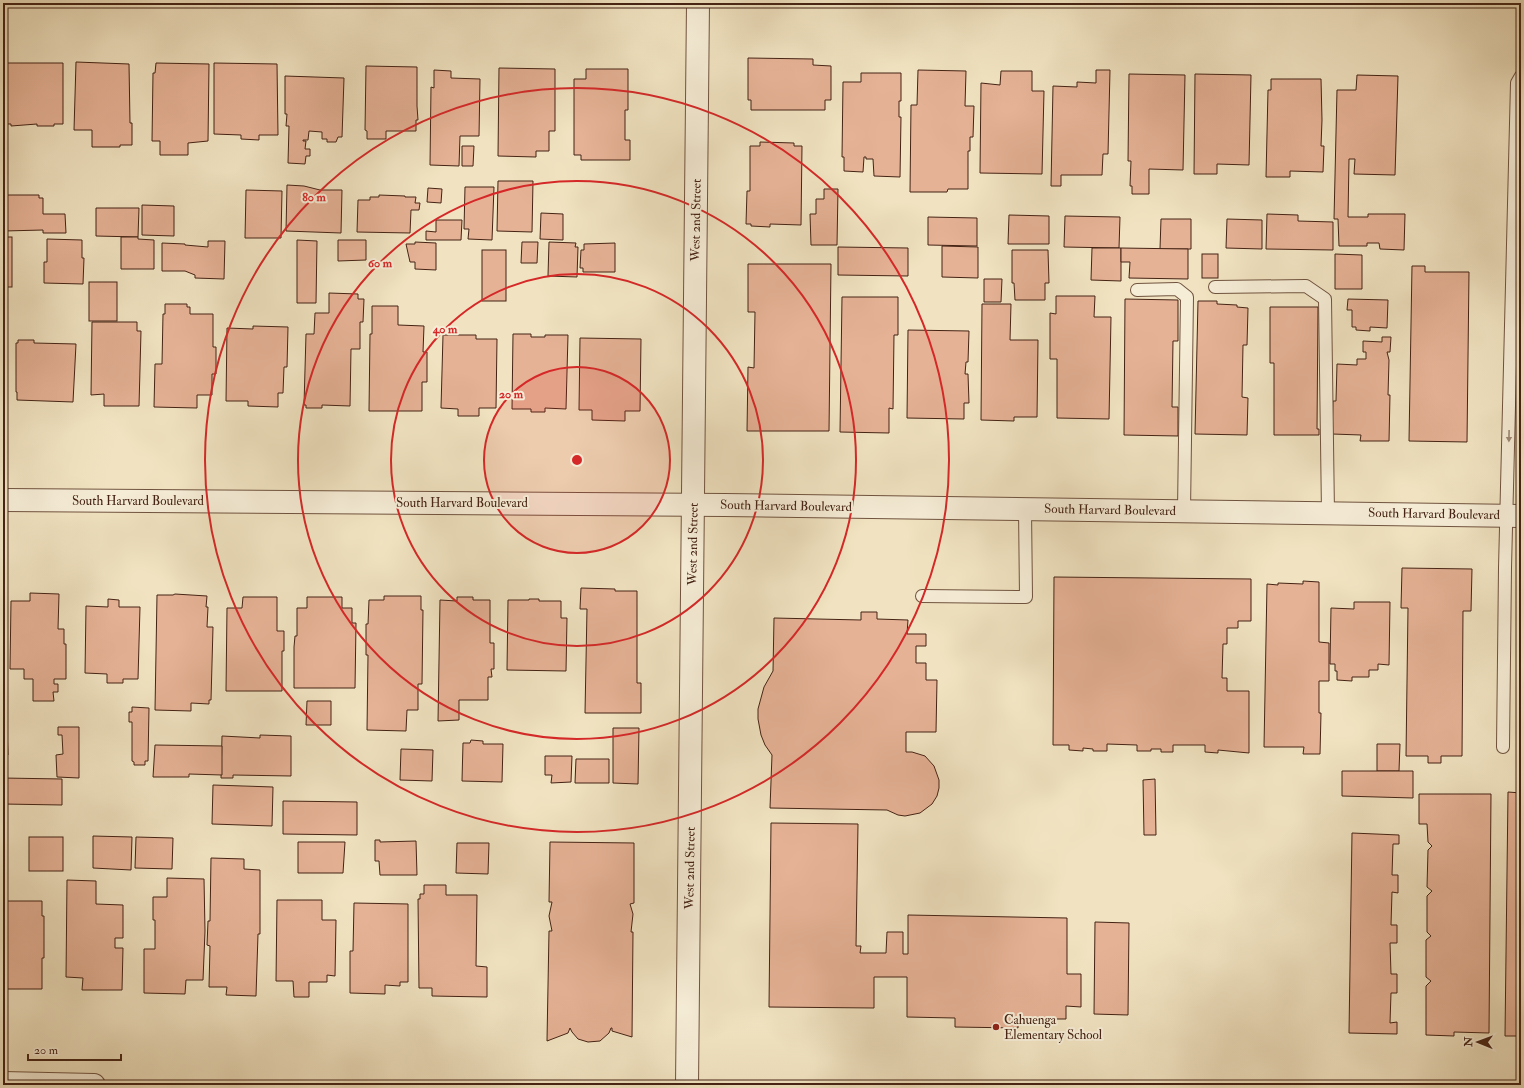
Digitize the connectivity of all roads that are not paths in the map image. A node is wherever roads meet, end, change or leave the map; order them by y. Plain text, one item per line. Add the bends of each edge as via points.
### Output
1 (698, 3) edge
2 (1521, 76) edge
3 (1215, 287) dead end
4 (1137, 290) dead end
5 (3, 500) edge
6 (694, 505) junction
7 (1025, 509) junction
8 (1184, 511) junction
9 (1328, 513) junction
10 (1514, 515) edge
11 (922, 596) dead end
12 (1502, 747) dead end
13 (3, 1083) edge
14 (94, 1085) edge
15 (687, 1085) edge

1 - 6 street, West 2nd Street
2 -> 10 lane via 1517,83
3 - 9 lane via 1306,286 1325,299
4 - 8 lane via 1177,289 1187,298
5 - 6 street, South Harvard Boulevard
6 - 7 street, South Harvard Boulevard
6 - 15 street, West 2nd Street
7 - 8 street, South Harvard Boulevard
7 - 11 lane via 1026,597
8 - 9 street, South Harvard Boulevard
9 - 10 street, South Harvard Boulevard
10 - 12 lane
13 - 14 street

